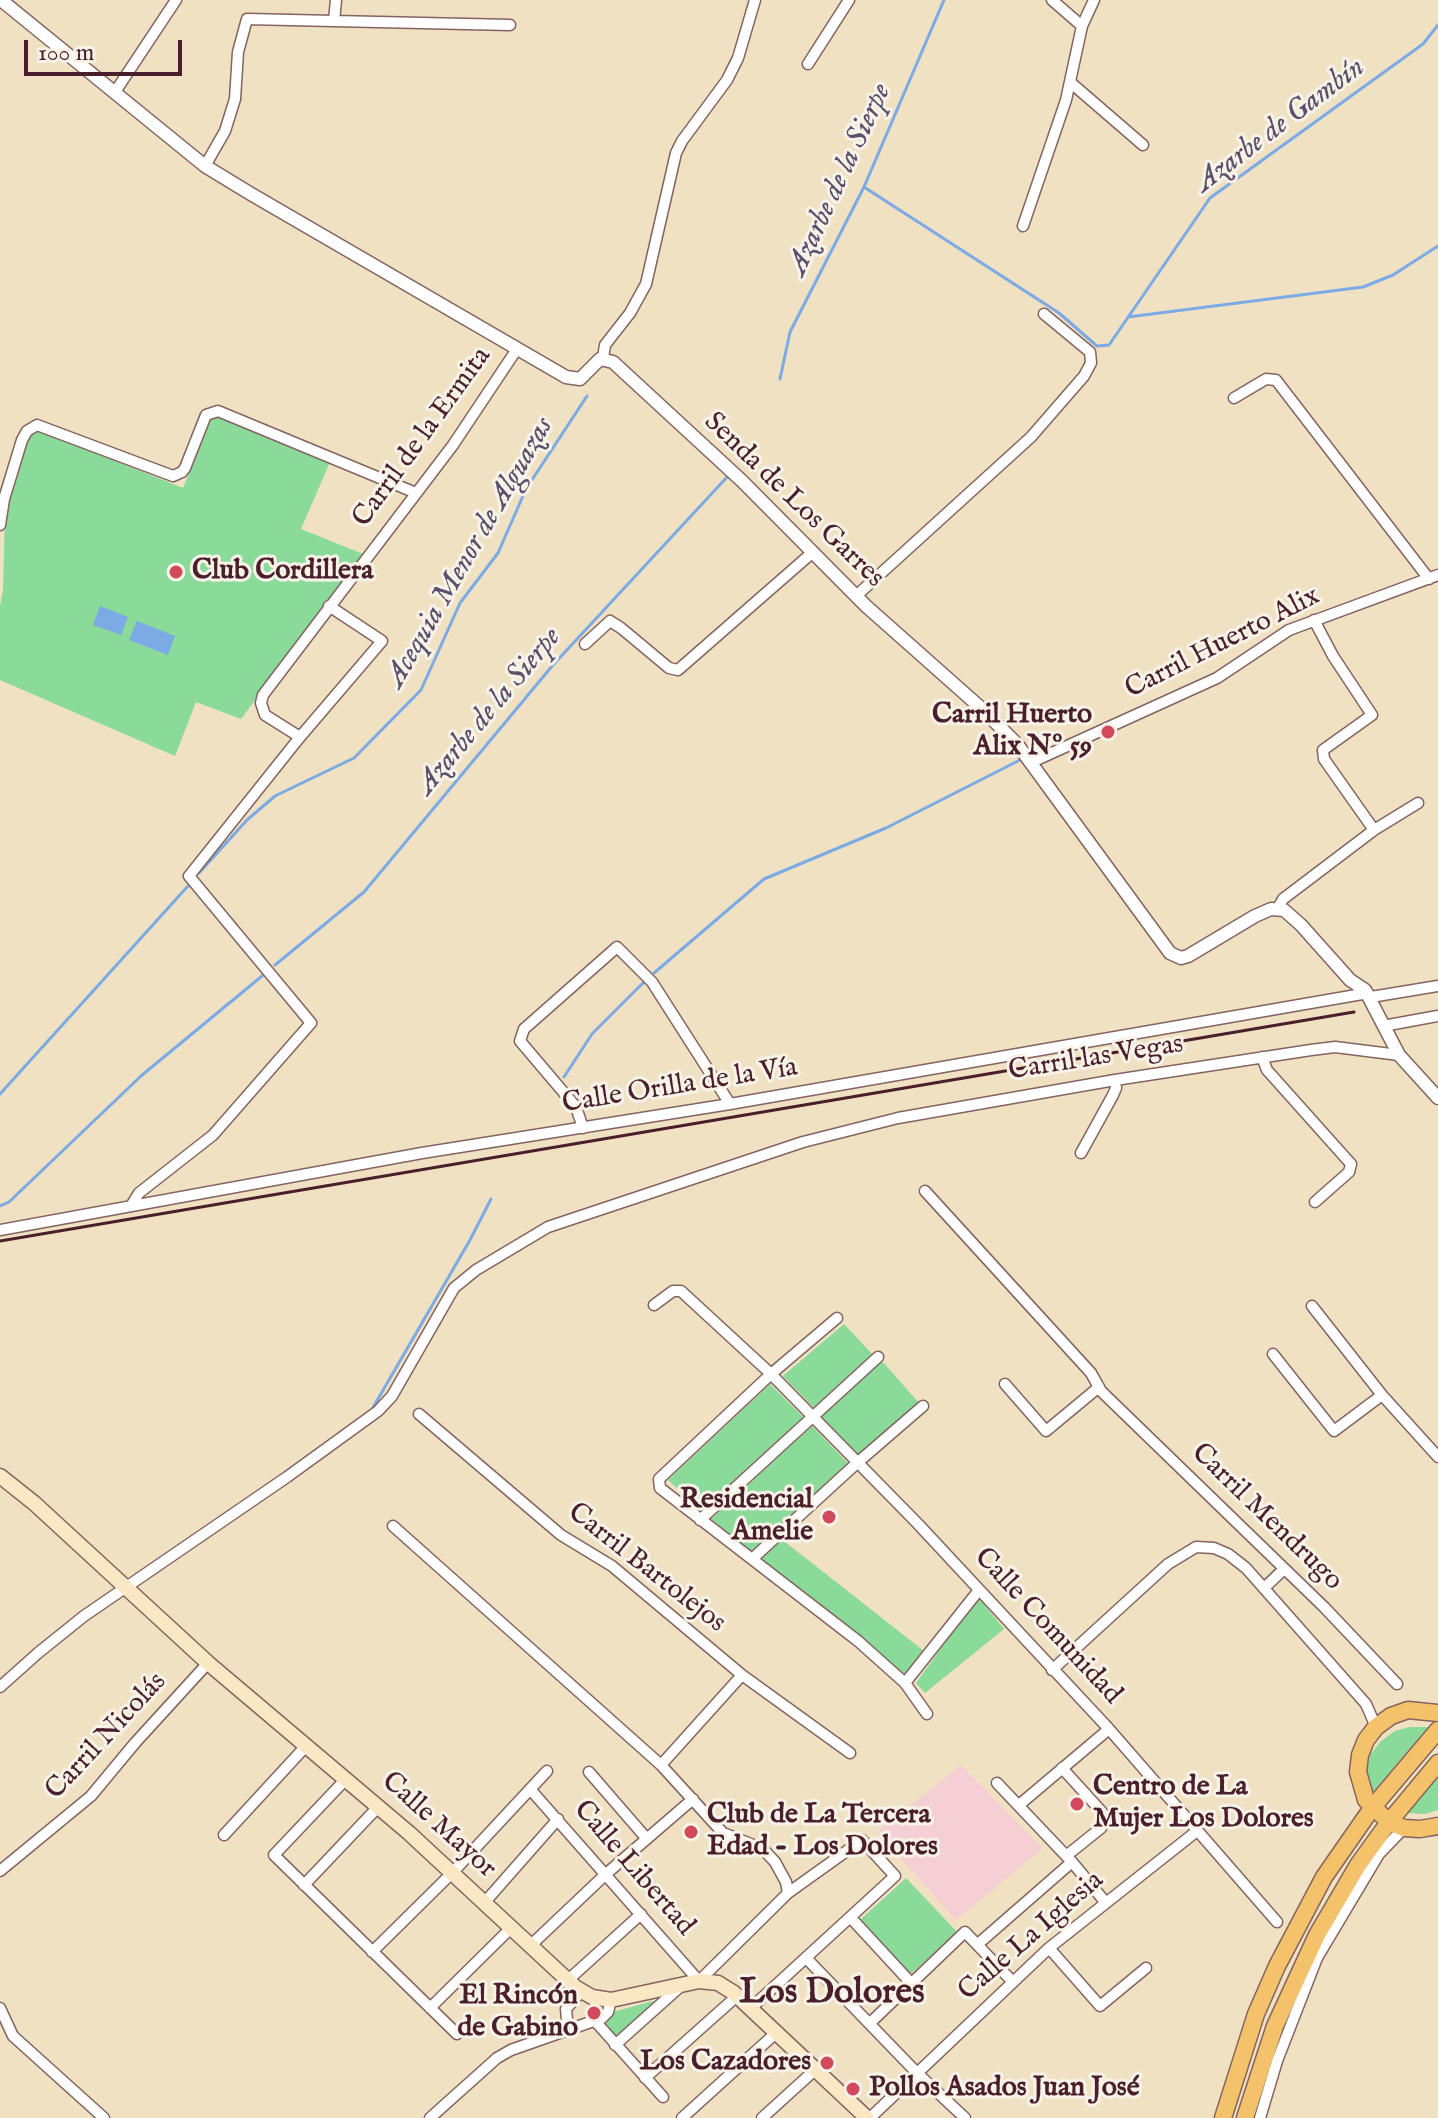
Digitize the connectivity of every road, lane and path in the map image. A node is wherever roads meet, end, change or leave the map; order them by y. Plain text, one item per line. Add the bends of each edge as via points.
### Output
1 (1, 0) edge
2 (176, 0) edge
3 (336, 0) edge
4 (755, 0) edge
5 (849, 0) edge
6 (1052, 0) edge
7 (1094, 0) edge
8 (334, 21) junction
9 (510, 25) dead end
10 (1082, 26) junction
11 (808, 64) dead end
12 (1070, 82) junction
13 (115, 92) junction
14 (1143, 145) dead end
15 (205, 166) junction
16 (1023, 226) dead end
17 (1044, 314) dead end
18 (517, 349) junction
19 (603, 358) junction
20 (1234, 398) dead end
21 (416, 493) junction
22 (0, 525) edge
23 (813, 552) junction
24 (1433, 577) edge
25 (856, 596) junction
26 (329, 606) junction
27 (1314, 620) junction
28 (585, 644) dead end
29 (300, 737) junction
30 (1032, 762) junction
31 (1418, 803) dead end
32 (1374, 830) junction
33 (1278, 908) junction
34 (1438, 986) edge
35 (1369, 995) junction
36 (1438, 1016) edge
37 (1383, 1026) junction
38 (1399, 1055) junction
39 (1262, 1057) junction
40 (1115, 1080) junction
41 (1438, 1098) edge
42 (730, 1104) junction
43 (583, 1128) junction
44 (1081, 1153) dead end
45 (925, 1191) dead end
46 (1315, 1202) dead end
47 (131, 1206) junction
48 (0, 1230) edge
49 (654, 1305) dead end
50 (1312, 1306) dead end
51 (837, 1318) dead end
52 (1273, 1354) dead end
53 (878, 1357) dead end
54 (771, 1374) junction
55 (1005, 1384) dead end
56 (1099, 1387) junction
57 (1382, 1395) junction
58 (923, 1406) dead end
59 (419, 1414) dead end
60 (812, 1417) junction
61 (1438, 1457) edge
62 (857, 1463) junction
63 (0, 1476) edge
64 (700, 1520) junction
65 (393, 1526) dead end
66 (752, 1559) junction
67 (1284, 1569) junction
68 (1264, 1588) junction
69 (127, 1590) junction
70 (979, 1590) junction
71 (208, 1663) junction
72 (1052, 1670) junction
73 (742, 1675) junction
74 (905, 1683) junction
75 (1397, 1684) dead end
76 (0, 1687) edge
77 (1366, 1704) junction
78 (1438, 1713) edge
79 (927, 1714) dead end
80 (1391, 1716) junction
81 (1376, 1727) junction
82 (1109, 1729) junction
83 (1438, 1730) edge
84 (306, 1746) junction
85 (850, 1753) dead end
86 (1438, 1763) edge
87 (661, 1765) junction
88 (1062, 1768) junction
89 (547, 1771) dead end
90 (589, 1772) dead end
91 (346, 1779) junction
92 (997, 1783) dead end
93 (530, 1789) junction
94 (693, 1799) junction
95 (1019, 1805) junction
96 (379, 1806) junction
97 (1372, 1808) junction
98 (558, 1819) junction
99 (1396, 1825) junction
100 (1438, 1826) edge
101 (1197, 1831) junction
102 (224, 1835) dead end
103 (647, 1839) junction
104 (1069, 1859) junction
105 (0, 1871) edge
106 (453, 1872) junction
107 (606, 1874) junction
108 (304, 1885) junction
109 (788, 1893) junction
110 (485, 1902) junction
111 (1106, 1903) junction
112 (641, 1914) junction
113 (851, 1918) junction
114 (1277, 1922) dead end
115 (511, 1928) junction
116 (978, 1944) junction
117 (530, 1946) junction
118 (1049, 1948) junction
119 (372, 1952) junction
120 (807, 1959) junction
121 (1146, 1968) dead end
122 (567, 1981) junction
123 (1012, 1981) junction
124 (691, 1982) junction
125 (911, 1983) junction
126 (581, 1992) junction
127 (737, 1996) junction
128 (611, 2000) junction
129 (0, 2008) edge
130 (430, 2008) junction
131 (751, 2008) junction
132 (595, 2021) junction
133 (870, 2023) junction
134 (568, 2031) junction
135 (777, 2032) junction
136 (457, 2034) dead end
137 (615, 2045) junction
138 (816, 2069) junction
139 (917, 2073) junction
140 (645, 2078) junction
141 (663, 2097) dead end
142 (864, 2117) edge
143 (104, 2118) edge
144 (430, 2118) edge
145 (682, 2118) edge
146 (762, 2118) edge
147 (965, 2118) edge
148 (1223, 2118) edge
149 (1245, 2118) edge
150 (1260, 2118) edge

1 - 13 street
2 - 13 street
3 - 8 street
4 - 19 street via 727,80 676,153 646,284 605,345
5 - 11 street
6 - 10 street
7 - 10 street
8 - 9 street
8 - 15 street via 247,19 232,109
10 - 12 street
12 - 14 street
12 - 16 street
13 - 15 street
15 - 18 street
17 - 25 street via 1090,352 1084,376 1031,437
18 - 19 street via 573,379
18 - 21 street, Carril de la Ermita
19 - 23 street, Senda de Los Garres via 712,453
20 - 24 street via 1266,379 1276,380
21 - 22 street via 218,411 206,415 185,468 173,476 37,425 22,440
21 - 26 street, Carril de la Ermita
23 - 25 street, Senda de Los Garres
23 - 28 street via 678,670 610,621
24 - 27 street, Carril Huerto Alix
25 - 30 street, Senda de Los Garres via 981,708
26 - 29 street, Carril de la Ermita via 261,703 265,715
26 - 29 street via 382,641
27 - 30 street, Carril Huerto Alix via 1281,635 1217,678
27 - 32 street via 1372,715 1323,750
29 - 47 street via 189,876 311,1023 213,1135 139,1193
30 - 33 street, Senda de Los Garres via 1175,957 1188,956
31 - 32 street
32 - 33 street
33 - 35 street via 1290,913
34 - 35 street, Calle Orilla de la Vía
35 - 37 street
35 - 42 street, Calle Orilla de la Vía
36 - 37 street
37 - 38 street
38 - 39 street, Carril las Vegas via 1335,1047
38 - 41 street
39 - 40 street, Carril las Vegas
39 - 46 street via 1267,1070 1351,1164 1349,1172
40 - 44 street via 1113,1095
40 - 69 street, Carril las Vegas via 927,1112 803,1142 548,1227 454,1288 392,1396 378,1411
42 - 43 street, Calle Orilla de la Vía
42 - 43 street via 652,982 617,947 524,1029 520,1041 570,1100
43 - 47 street, Calle Orilla de la Vía
45 - 56 street, Carril Mendrugo
47 - 48 street, Calle Orilla de la Vía
49 - 54 street, Calle Comunidad via 681,1291
50 - 57 street
51 - 54 street
52 - 57 street via 1334,1431
53 - 60 street
54 - 60 street, Calle Comunidad
54 - 64 street via 659,1479 660,1488
55 - 56 street via 1046,1431
56 - 67 street, Carril Mendrugo
57 - 61 street
58 - 62 street
59 - 73 street, Carril Bartolejos via 561,1535 612,1566
60 - 62 street, Calle Comunidad
60 - 64 street
62 - 66 street
62 - 70 street, Calle Comunidad
63 - 69 main road, Calle Mayor
64 - 66 street
65 - 87 street
66 - 74 street
67 - 68 street
67 - 75 street, Carril Mendrugo
68 - 72 street via 1228,1554 1196,1547 1168,1564
68 - 77 street
69 - 71 main road, Calle Mayor
69 - 76 street, Carril las Vegas via 84,1616
70 - 72 street, Calle Comunidad
70 - 74 street
71 - 84 main road, Calle Mayor
71 - 105 street, Carril Nicolás via 91,1796
72 - 82 street, Calle Comunidad
73 - 85 street, Carril Bartolejos
73 - 87 street
74 - 79 street
77 - 80 street
77 - 81 street
78 - 80 main road via 1408,1710
80 - 81 main road
81 - 97 main road via 1366,1740 1358,1772
82 - 88 street
82 - 101 street, Calle Comunidad
83 - 97 main road
84 - 91 main road, Calle Mayor
84 - 102 street
86 - 99 main road
87 - 94 street
88 - 95 street
88 - 104 street via 1104,1817 1101,1828
89 - 93 street
90 - 103 street
91 - 96 main road, Calle Mayor
91 - 108 street via 274,1855
92 - 95 street
93 - 98 street, Calle Libertad
93 - 106 street
94 - 103 street
94 - 109 street via 723,1833 763,1849 775,1862
95 - 104 street
96 - 106 main road, Calle Mayor
96 - 108 street
97 - 99 main road
97 - 148 main road via 1324,1877 1277,1966
98 - 107 street, Calle Libertad
98 - 110 street
99 - 100 main road
99 - 149 main road via 1339,1896 1297,1976
99 - 150 street via 1317,1958
101 - 111 street, Calle La Iglesia
101 - 114 street, Calle Comunidad
103 - 107 street
104 - 111 street
104 - 116 street
106 - 110 main road, Calle Mayor
106 - 119 street
107 - 112 street, Calle Libertad
107 - 117 street
108 - 119 street
109 - 113 street via 862,1840 895,1876
109 - 124 street
110 - 115 main road, Calle Mayor
111 - 118 street, Calle La Iglesia
112 - 122 street
112 - 124 street, Calle Libertad
113 - 120 street
113 - 125 street
115 - 117 main road, Calle Mayor
115 - 130 street
116 - 123 street
116 - 125 street via 965,1932
117 - 122 main road, Calle Mayor
118 - 121 street via 1100,2006
118 - 123 street, Calle La Iglesia
119 - 130 street
120 - 131 street
120 - 133 street
122 - 126 main road, Calle Mayor
123 - 139 street, Calle La Iglesia
124 - 127 main road via 718,1983
124 - 128 main road, Calle Mayor
124 - 137 street
125 - 133 street
126 - 128 main road, Calle Mayor
126 - 134 street via 566,2009
127 - 131 main road
127 - 140 street
128 - 132 street via 608,2012
129 - 143 street via 13,2036
130 - 136 street
131 - 135 main road
132 - 134 street
132 - 137 street
133 - 139 street
134 - 144 street via 497,2058
135 - 138 main road
135 - 145 street
137 - 140 street
138 - 142 main road
138 - 146 street
139 - 142 street, Calle La Iglesia
139 - 147 street
140 - 141 street

